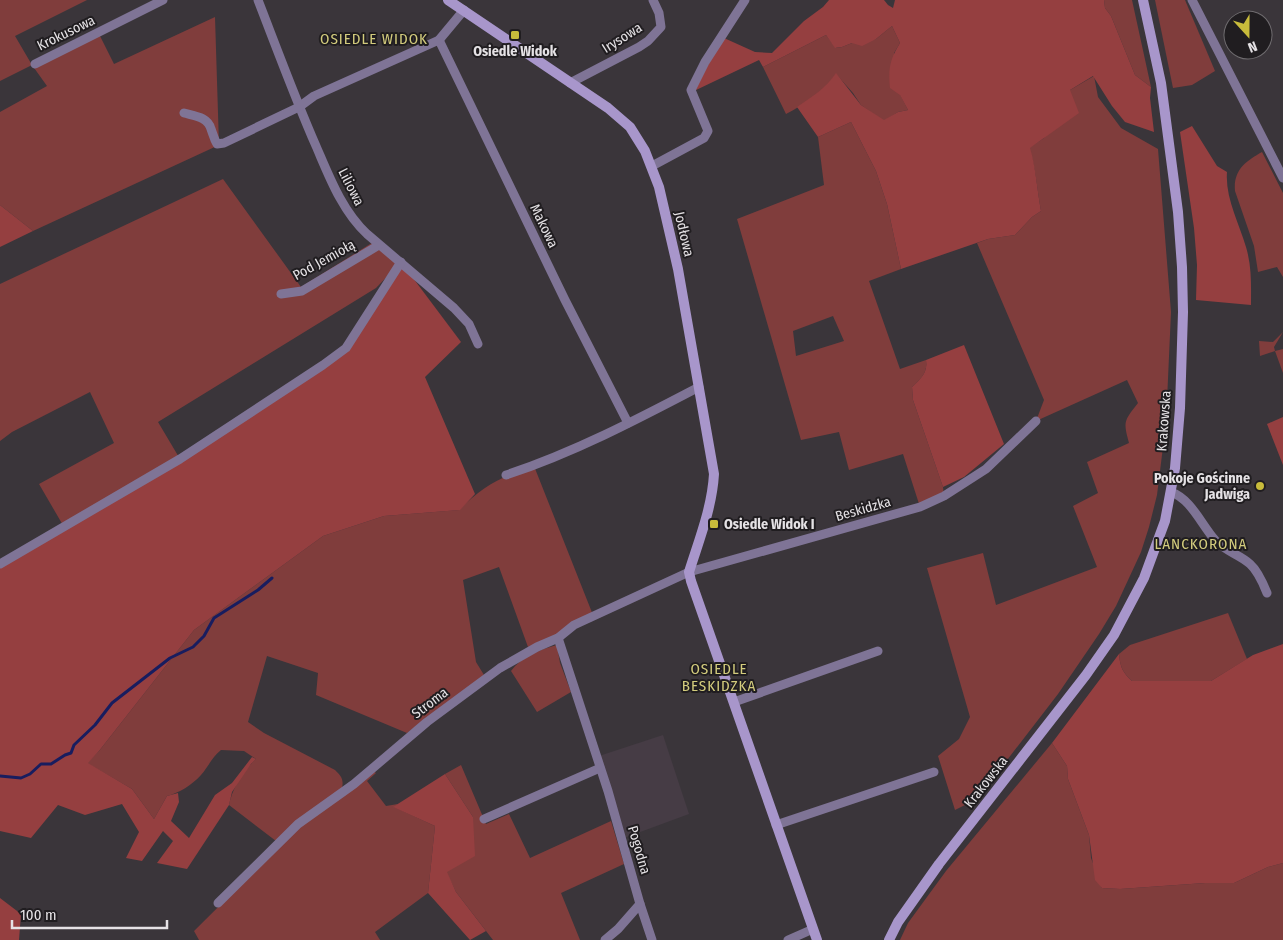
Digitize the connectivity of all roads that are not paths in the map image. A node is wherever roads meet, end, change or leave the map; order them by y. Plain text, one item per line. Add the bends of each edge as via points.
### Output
1 (163, 0) edge
2 (258, 0) edge
3 (448, 0) edge
4 (653, 0) edge
5 (745, 0) edge
6 (1143, 0) edge
7 (1192, 0) edge
8 (464, 10) junction
9 (439, 40) junction
10 (35, 64) dead end
11 (570, 83) junction
12 (299, 107) junction
13 (184, 113) dead end
14 (652, 166) junction
15 (1283, 178) edge
16 (379, 244) junction
17 (401, 262) junction
18 (281, 294) dead end
19 (478, 344) dead end
20 (699, 387) junction
21 (1036, 421) dead end
22 (628, 424) junction
23 (506, 475) dead end
24 (1171, 492) junction
25 (0, 564) edge
26 (689, 572) junction
27 (1267, 593) dead end
28 (558, 638) junction
29 (878, 651) dead end
30 (734, 702) junction
31 (600, 768) junction
32 (934, 772) dead end
33 (484, 819) dead end
34 (776, 825) junction
35 (218, 903) dead end
36 (640, 904) junction
37 (813, 929) junction
38 (605, 940) edge
39 (652, 940) edge
40 (788, 940) edge
41 (817, 940) edge
42 (889, 940) edge

1 - 10 street, Krokusowa
2 - 12 street, Liliowa
3 - 8 street, Jodłowa
4 - 11 street, Irysowa via 660,13 661,27 648,41
5 - 14 street via 691,90 708,131 704,138
6 - 24 street, Krakowska via 1161,83 1181,242 1180,408
7 - 15 street
8 - 9 street
8 - 11 street, Jodłowa
9 - 12 street via 314,96
9 - 22 street, Makowa via 564,300
11 - 14 street, Jodłowa via 630,127
12 - 13 street via 217,144 208,121
12 - 16 street, Liliowa via 344,207 356,224
14 - 20 street, Jodłowa via 678,269
16 - 17 street, Liliowa
16 - 18 street, Pod Jemiołą via 302,291
17 - 19 street, Liliowa via 464,318
17 - 25 street via 346,348 323,366 180,459
20 - 22 street
20 - 26 street, Jodłowa via 714,486
21 - 26 street, Beskidzka via 986,469 920,508
22 - 23 street
24 - 27 street via 1186,502 1221,546 1250,564
24 - 42 street, Krakowska via 1153,557 1114,635 934,871
26 - 28 street, Stroma via 580,622
26 - 30 street
28 - 31 street, Pogodna
28 - 35 street, Stroma via 500,668 427,722 354,784 298,824
29 - 30 street
30 - 34 street
31 - 33 street
31 - 36 street, Pogodna
32 - 34 street
34 - 37 street
36 - 38 street
36 - 39 street, Pogodna
37 - 40 street
37 - 41 street

